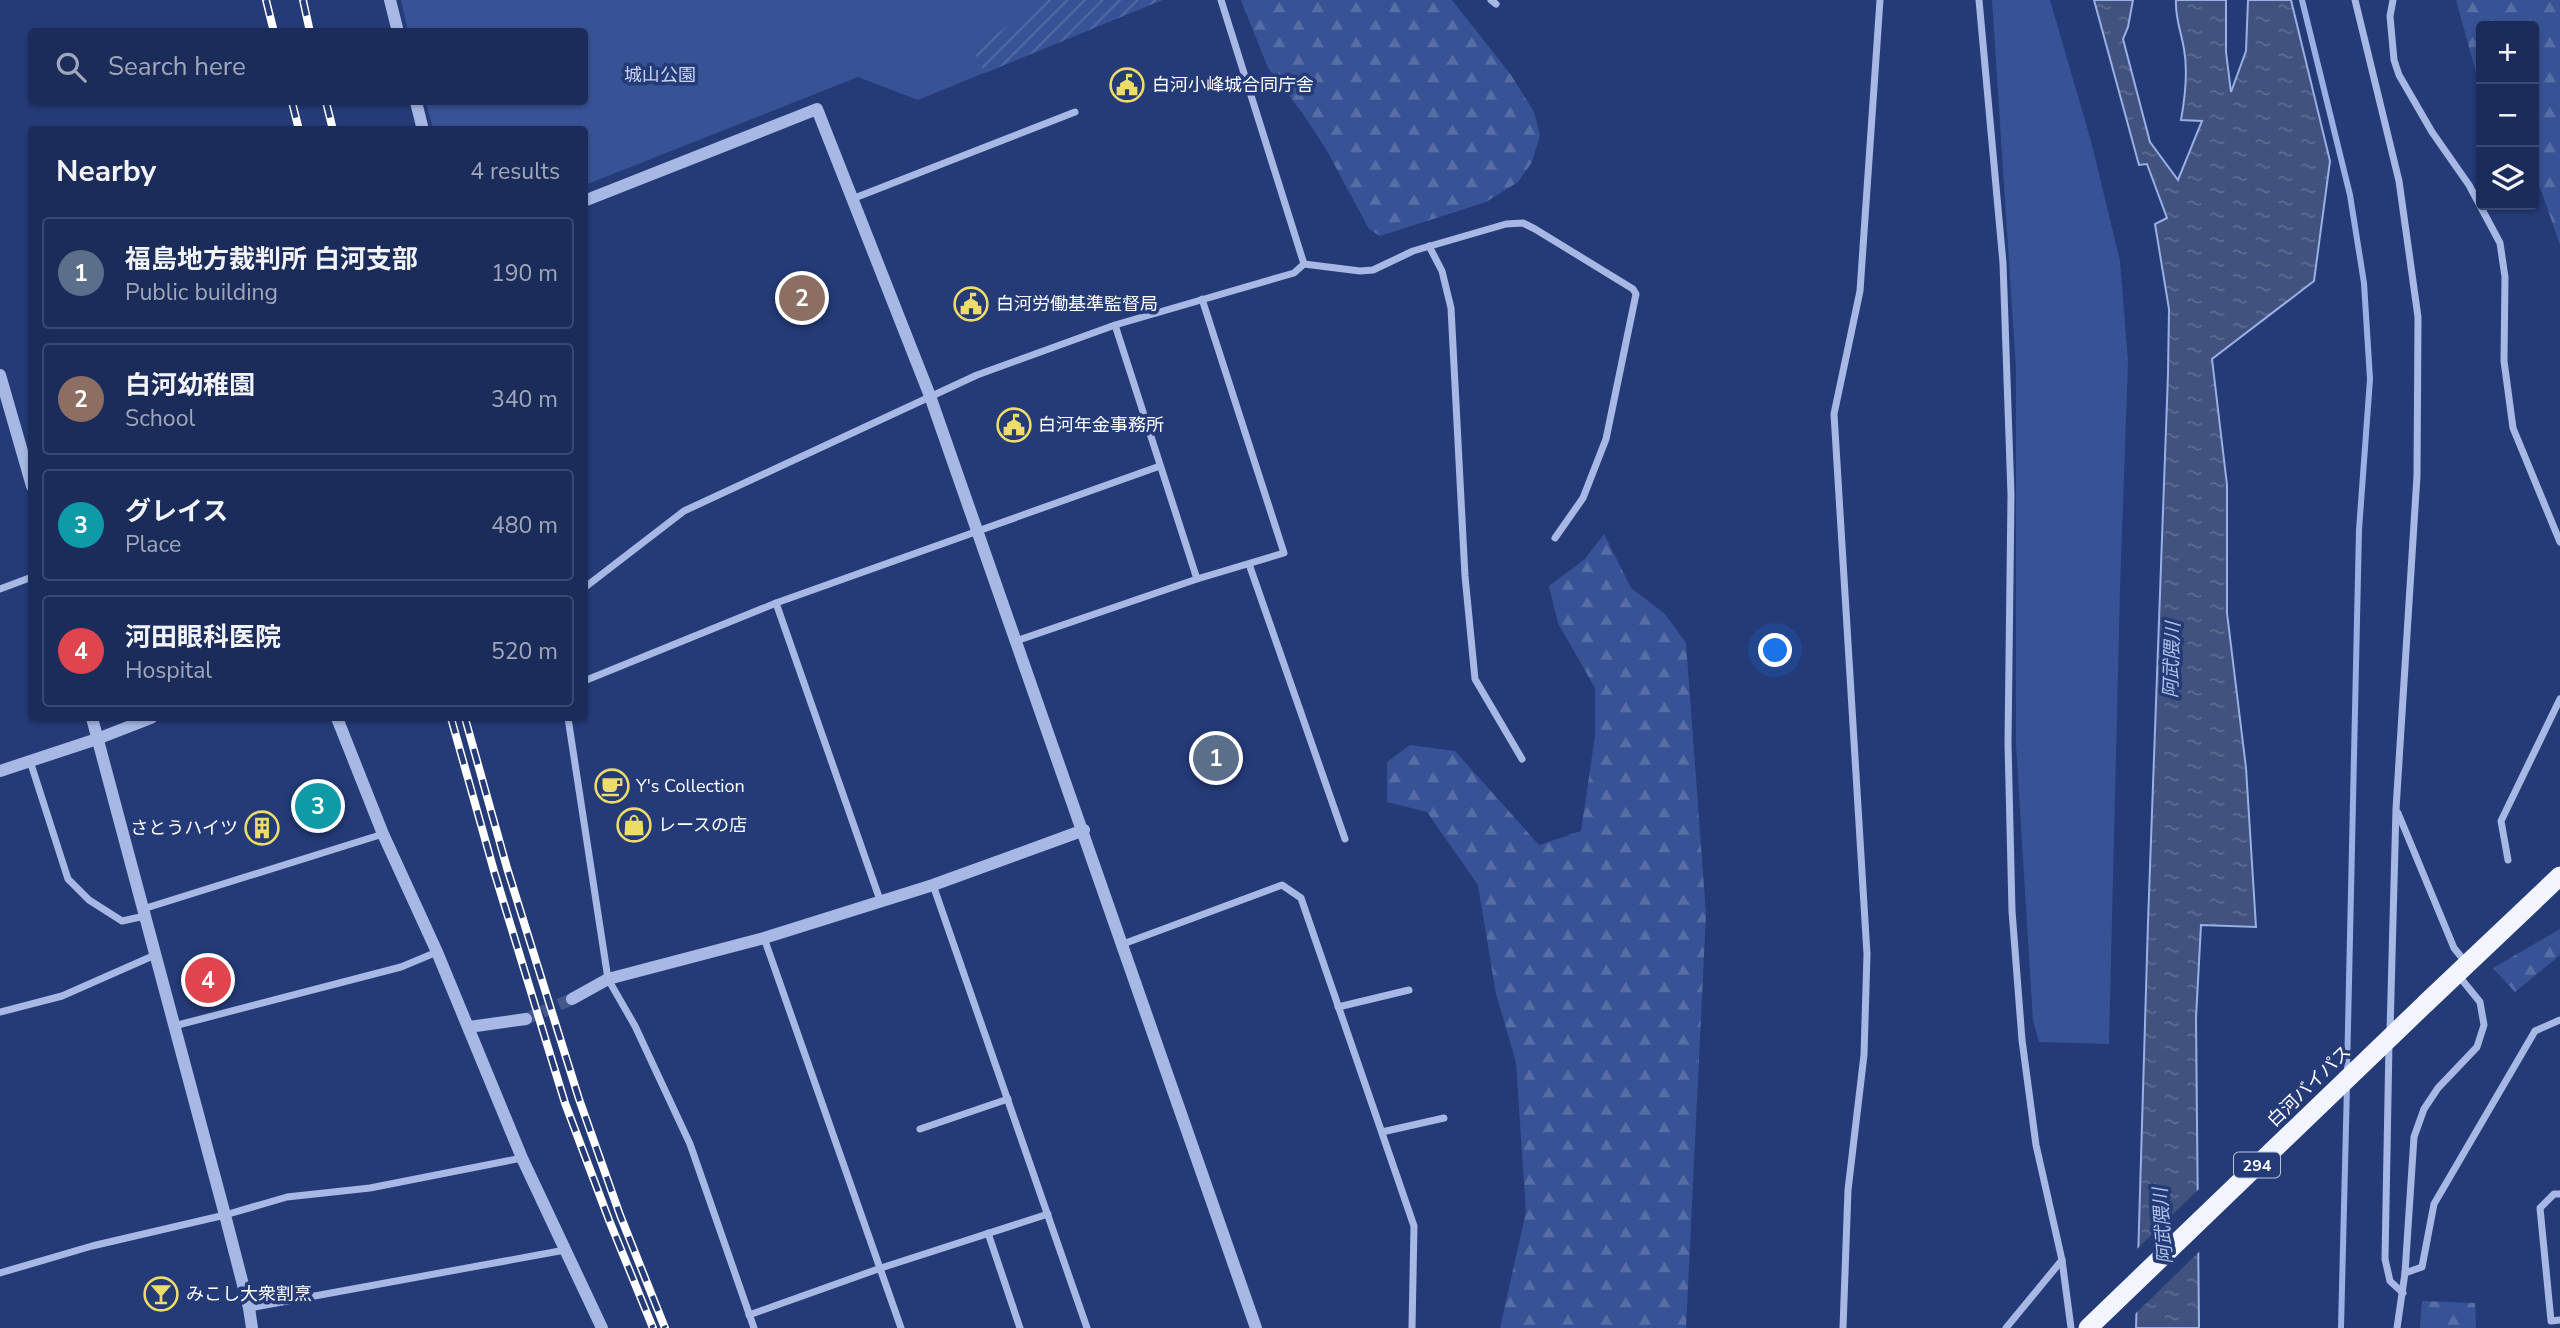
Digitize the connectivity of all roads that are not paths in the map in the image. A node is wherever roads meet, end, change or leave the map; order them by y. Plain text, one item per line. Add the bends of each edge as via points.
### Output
1 (390, 0) edge
2 (1222, 0) edge
3 (1880, 0) edge
4 (1979, 0) edge
5 (2355, 0) edge
6 (2393, 0) edge
7 (397, 28) edge
8 (417, 105) edge
9 (1075, 112) dead end
10 (422, 126) edge
11 (588, 199) edge
12 (852, 199) junction
13 (1429, 246) junction
14 (1304, 264) junction
15 (1202, 299) junction
16 (1115, 325) junction
17 (0, 375) edge
18 (930, 396) junction
19 (1160, 466) junction
20 (28, 475) edge
21 (978, 529) junction
22 (1555, 538) dead end
23 (2560, 542) edge
24 (1249, 564) junction
25 (28, 579) edge
26 (1197, 579) junction
27 (588, 585) edge
28 (0, 589) edge
29 (776, 603) junction
30 (1016, 641) junction
31 (588, 679) edge
32 (2560, 699) edge
33 (93, 721) edge
34 (143, 721) edge
35 (338, 721) edge
36 (568, 721) edge
37 (97, 739) junction
38 (1522, 759) dead end
39 (30, 761) junction
40 (0, 771) edge
41 (2396, 809) junction
42 (1084, 830) junction
43 (383, 834) junction
44 (1345, 839) dead end
45 (2508, 860) dead end
46 (2560, 876) edge
47 (933, 885) junction
48 (880, 900) junction
49 (144, 913) junction
50 (764, 938) junction
51 (1123, 944) junction
52 (437, 953) junction
53 (155, 955) junction
54 (2463, 970) junction
55 (608, 979) junction
56 (1409, 990) dead end
57 (572, 999) tunnel mouth
58 (1338, 1007) junction
59 (0, 1012) edge
60 (526, 1019) tunnel mouth
61 (2560, 1020) edge
62 (174, 1026) junction
63 (469, 1027) junction
64 (1008, 1099) junction
65 (1444, 1118) dead end
66 (920, 1129) dead end
67 (1382, 1132) junction
68 (522, 1158) junction
69 (2560, 1194) edge
70 (1048, 1214) junction
71 (225, 1215) junction
72 (988, 1233) junction
73 (565, 1250) junction
74 (2062, 1260) junction
75 (881, 1268) junction
76 (0, 1273) edge
77 (2405, 1273) junction
78 (2403, 1293) junction
79 (249, 1308) junction
80 (749, 1315) junction
81 (2560, 1320) edge
82 (252, 1328) edge
83 (602, 1328) edge
84 (754, 1328) edge
85 (901, 1328) edge
86 (1020, 1328) edge
87 (1087, 1328) edge
88 (1256, 1328) edge
89 (1412, 1328) edge
90 (1843, 1328) edge
91 (2006, 1328) edge
92 (2071, 1328) edge
93 (2088, 1328) edge
94 (2397, 1328) edge

1 - 7 street
2 - 14 street
3 - 90 street via 1860,291 1834,414 1867,954 1864,1055 1848,1190
4 - 74 street via 2004,276 2011,495 2008,743 2012,911 2036,1145
5 - 41 street via 2399,181 2418,317 2417,476
6 - 23 street via 2390,16 2399,75 2500,243 2505,277 2504,361 2513,428
8 - 10 street
9 - 12 street
11 - 12 street via 817,108
12 - 18 street
13 - 14 street via 1373,270
13 - 22 street via 1523,223 1636,294 1606,439 1583,498
13 - 38 street via 1442,271 1451,308 1475,679
14 - 15 street via 1294,273
15 - 16 street
15 - 24 street via 1284,553
16 - 18 street
16 - 19 street
17 - 20 street
18 - 21 street
18 - 27 street via 684,511
19 - 21 street
19 - 26 street
21 - 29 street
21 - 30 street
24 - 26 street
24 - 44 street
25 - 28 street
26 - 30 street
29 - 31 street
29 - 48 street
30 - 42 street
32 - 45 street via 2501,821
33 - 37 street
34 - 37 street
35 - 43 street
36 - 55 street
37 - 39 street
37 - 49 street
39 - 40 street
39 - 49 street via 68,879 89,900 122,921
41 - 54 street
41 - 78 street via 2385,1259 2390,1281
42 - 47 street
42 - 51 street
43 - 49 street
43 - 52 street
46 - 54 highway, 白河バイパス / 294
47 - 48 street
47 - 64 street
48 - 50 street
49 - 53 street
50 - 55 street
50 - 75 street
51 - 58 street via 1282,885 1301,898
51 - 88 street
52 - 62 street via 401,967
52 - 63 street
53 - 59 street via 62,996
53 - 62 street
54 - 77 street via 2480,1002 2484,1025 2477,1047 2424,1109 2414,1137
54 - 93 highway, 白河バイパス / 294, bridge
55 - 57 street
55 - 80 street via 690,1144
56 - 58 street
58 - 67 street
60 - 63 street
61 - 77 street via 2535,1031 2434,1205 2422,1267
62 - 71 street
63 - 68 street
64 - 66 street
64 - 70 street
65 - 67 street
67 - 89 street via 1414,1226
68 - 71 street via 370,1188 287,1197
68 - 73 street
69 - 81 street via 2540,1208 2550,1321
70 - 72 street
70 - 87 street
71 - 76 street
71 - 79 street
72 - 75 street
72 - 86 street
73 - 79 street
73 - 83 street
74 - 91 street
74 - 92 street
75 - 80 street
75 - 85 street
77 - 78 street
78 - 94 street
79 - 82 street
80 - 84 street

